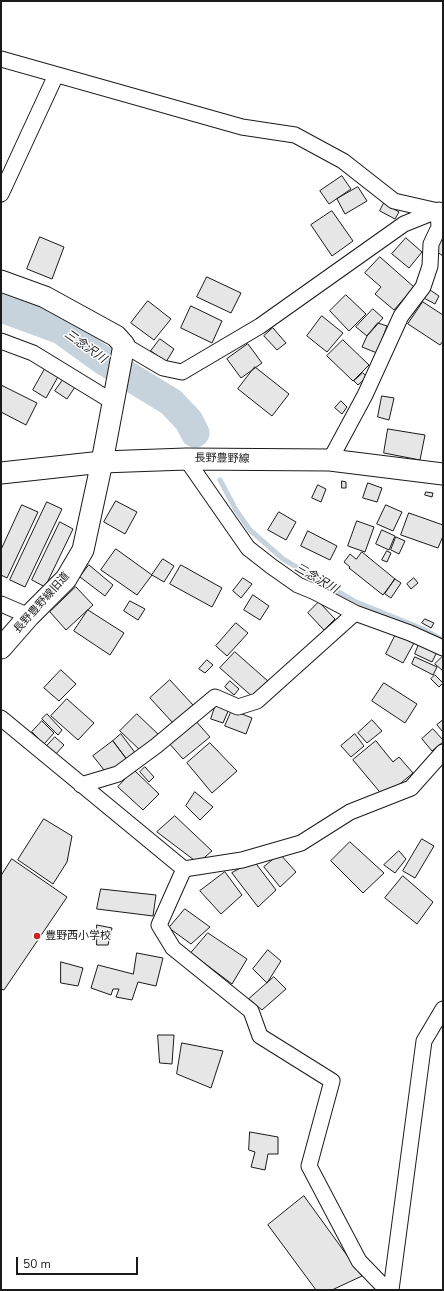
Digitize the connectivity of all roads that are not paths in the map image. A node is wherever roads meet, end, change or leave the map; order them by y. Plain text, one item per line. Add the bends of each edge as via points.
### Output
1 (1, 59) edge
2 (56, 75) junction
3 (1, 194) edge
4 (441, 209) edge
5 (1, 281) edge
6 (1, 341) edge
7 (122, 352) junction
8 (114, 396) junction
9 (186, 459) junction
10 (330, 460) junction
11 (102, 462) junction
12 (1, 473) edge
13 (443, 474) edge
14 (1, 604) edge
15 (355, 613) junction
16 (29, 616) junction
17 (1, 648) edge
18 (443, 648) edge
19 (1, 718) edge
20 (443, 752) edge
21 (81, 785) junction
22 (184, 869) junction
23 (443, 1008) edge
24 (387, 1290) edge
25 (391, 1290) edge

1 - 2 street
2 - 3 street
2 - 4 street via 242,127 295,135 344,161 394,201
4 - 7 street via 404,224 260,326 182,372 163,368
4 - 10 street via 438,227 430,244 430,266 423,287 401,316 365,395
5 - 7 street via 45,297 116,336
6 - 8 street via 33,353
7 - 8 street, 長野豊野線旧道
8 - 11 street, 長野豊野線旧道
9 - 10 street, 長野豊野線
9 - 11 street, 長野豊野線
9 - 15 street via 248,548 298,585
10 - 13 street, 長野豊野線
11 - 12 street, 長野豊野線
11 - 16 street, 長野豊野線旧道 via 83,550 66,580
14 - 16 street
15 - 18 street
15 - 21 street via 257,701 238,707 215,697 118,774
16 - 17 street, 長野豊野線旧道
19 - 21 street
20 - 22 street via 411,788 350,812 301,843 242,860
21 - 22 street
22 - 24 street via 159,925 173,948 251,1012 260,1036 332,1081 309,1166 359,1261
23 - 25 street via 424,1041

